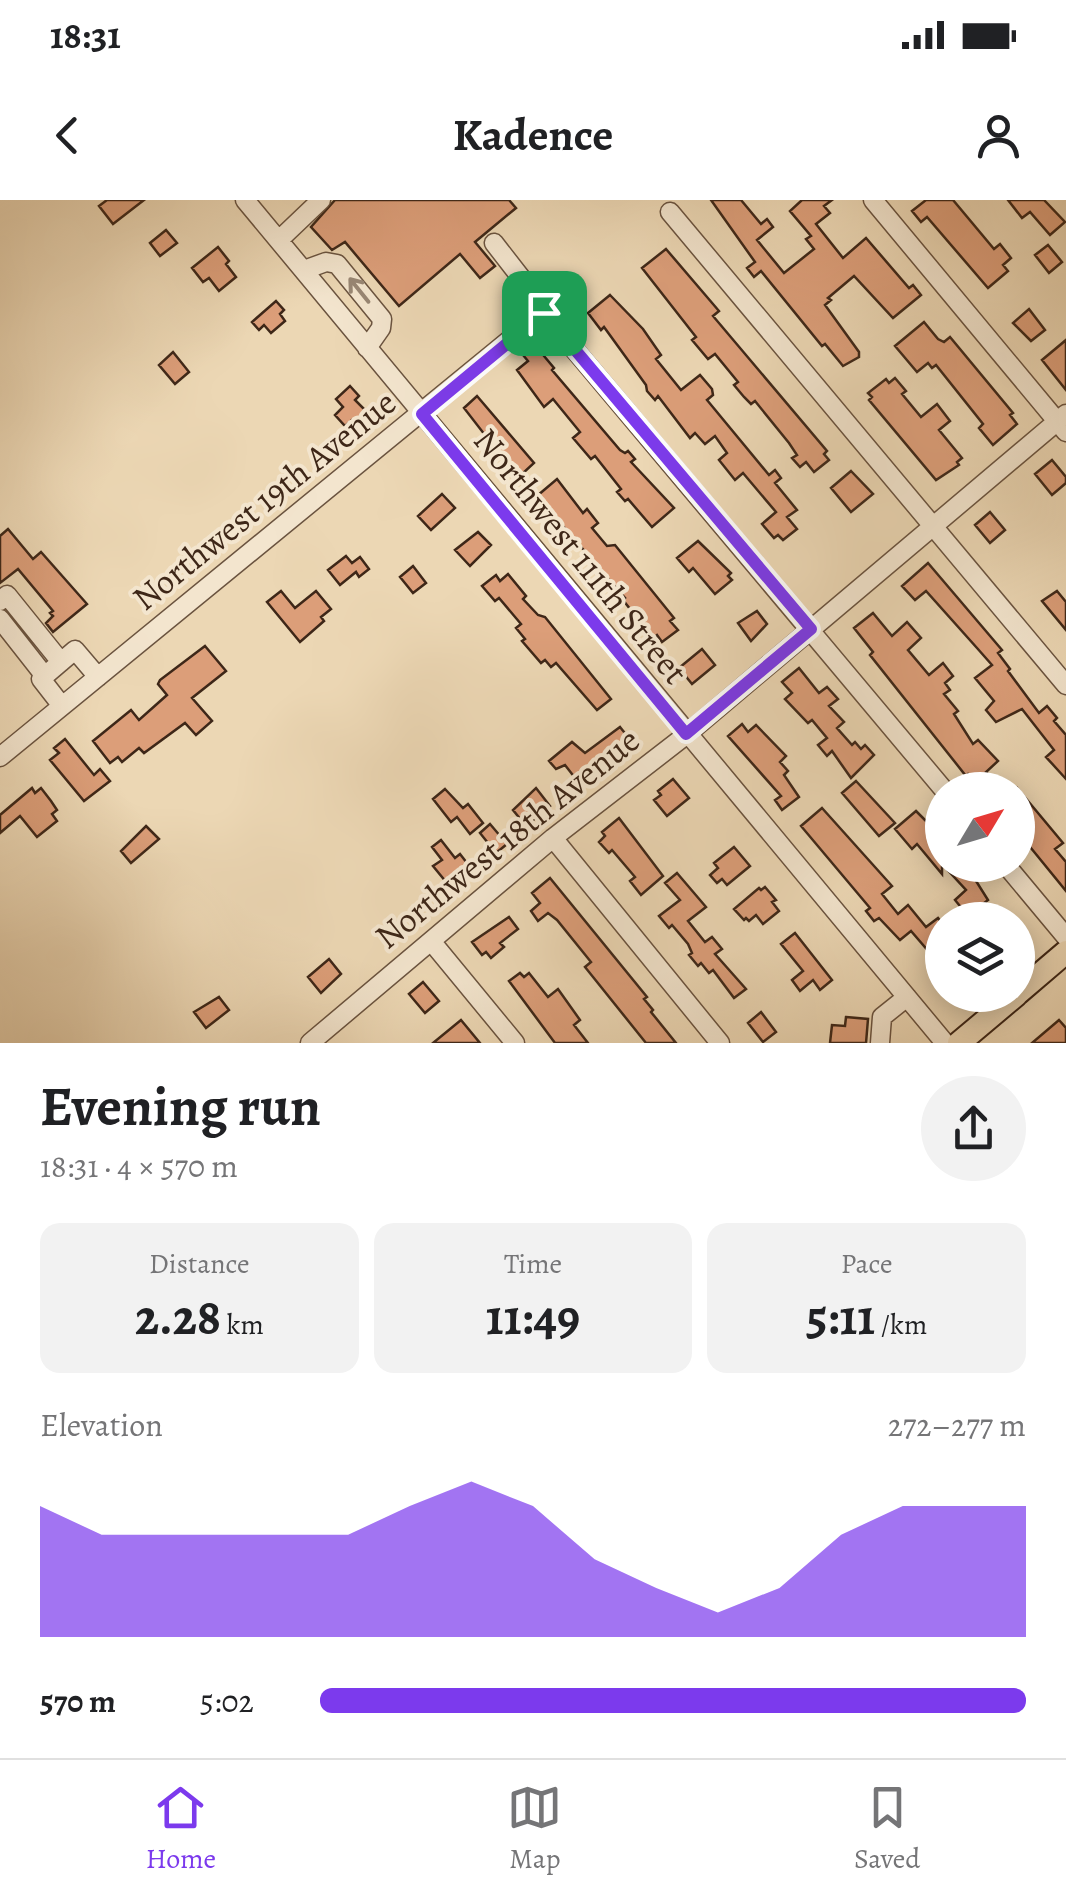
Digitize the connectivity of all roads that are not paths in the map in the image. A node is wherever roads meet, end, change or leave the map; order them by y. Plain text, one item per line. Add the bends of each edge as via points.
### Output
1 (246, 200) edge
2 (320, 200) edge
3 (873, 200) edge
4 (670, 212) dead end
5 (279, 240) junction
6 (494, 243) dead end
7 (304, 270) junction
8 (568, 292) dead end
9 (544, 313) junction
10 (368, 348) junction
11 (422, 414) junction
12 (1063, 422) edge
13 (934, 524) junction
14 (0, 601) edge
15 (0, 619) edge
16 (811, 629) junction
17 (60, 662) junction
18 (44, 675) junction
19 (98, 677) junction
20 (1066, 684) edge
21 (62, 706) junction
22 (686, 734) junction
23 (0, 757) edge
24 (929, 772) edge
25 (552, 838) junction
26 (1020, 882) edge
27 (1066, 937) edge
28 (431, 941) junction
29 (1066, 952) edge
30 (1035, 978) edge
31 (907, 997) junction
32 (995, 1012) edge
33 (310, 1043) edge
34 (514, 1043) edge
35 (720, 1043) edge
36 (880, 1043) edge
37 (945, 1043) edge
38 (959, 1043) edge

1 - 5 street, Northwest 111th Street
2 - 5 street
3 - 12 street
4 - 13 street
5 - 7 street, Northwest 111th Street
6 - 9 street
7 - 10 street, Northwest 111th Street
10 -> 7 street via 382,319 346,274 326,262
8 - 9 street, Northwest 19th Avenue
9 - 11 street, Northwest 19th Avenue
9 - 16 street
10 - 11 street, Northwest 111th Street
11 - 19 street, Northwest 19th Avenue
11 - 22 street, Northwest 111th Street
12 - 13 street, Northwest 18th Avenue
13 - 16 street, Northwest 18th Avenue
13 - 20 street
14 - 17 street via 7,595
15 - 18 street
16 - 22 street, Northwest 18th Avenue
16 - 24 street
17 - 18 street
17 - 19 street via 75,650
18 - 21 street
19 - 21 street, Northwest 19th Avenue
21 - 23 street, Northwest 19th Avenue
22 - 25 street, Northwest 18th Avenue
22 - 31 street, Northwest 111th Street
25 - 28 street, Northwest 18th Avenue
25 - 35 street
26 - 27 street
28 - 33 street, Northwest 18th Avenue
28 - 34 street
29 - 30 main road
31 - 36 street via 882,1017
31 - 37 street, Northwest 111th Street
32 - 38 main road

